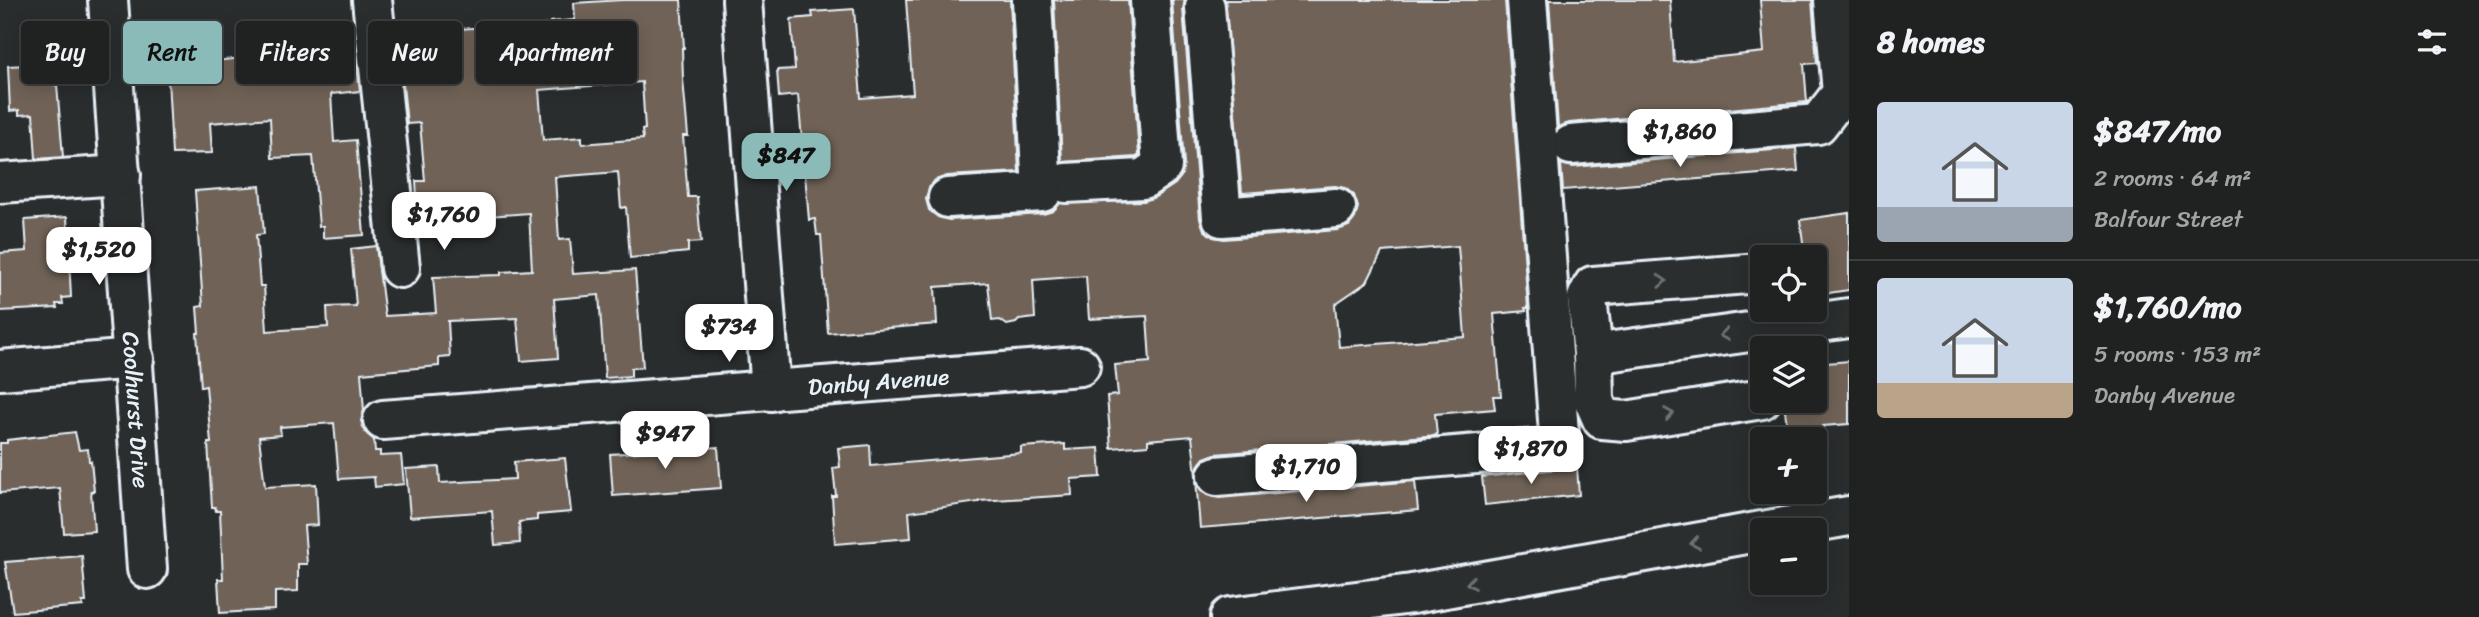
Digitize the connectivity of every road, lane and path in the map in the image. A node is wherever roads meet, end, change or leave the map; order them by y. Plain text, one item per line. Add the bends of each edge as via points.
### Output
1 (108, 0) edge
2 (372, 0) edge
3 (742, 0) edge
4 (1032, 0) edge
5 (1150, 0) edge
6 (1527, 0) edge
7 (1834, 0) edge
8 (1205, 7) dead end
9 (1571, 145) dead end
10 (121, 175) junction
11 (0, 183) edge
12 (1066, 183) dead end
13 (948, 198) dead end
14 (1336, 208) dead end
15 (400, 268) dead end
16 (1750, 275) edge
17 (1849, 317) edge
18 (1791, 328) edge
19 (1593, 354) junction
20 (134, 359) junction
21 (1080, 366) dead end
22 (0, 370) edge
23 (771, 391) junction
24 (1750, 401) edge
25 (383, 420) dead end
26 (1217, 476) dead end
27 (1849, 516) edge
28 (1827, 520) edge
29 (1750, 533) edge
30 (147, 569) dead end
31 (1230, 617) edge

1 - 10 main road, Coolhurst Drive
2 - 15 main road
3 - 23 main road
4 - 13 main road via 1042,192
5 - 12 main road via 1162,166 1143,178
6 - 26 main road via 1560,447
7 - 9 main road via 1842,93 1818,124
8 - 14 main road via 1222,217
10 - 11 main road
10 - 20 main road, Coolhurst Drive
19 -> 16 main road via 1587,298 1593,286
17 - 18 main road
18 -> 19 main road
19 -> 24 main road via 1594,401 1602,419 1626,421
20 - 22 main road
20 - 30 main road, Coolhurst Drive
21 - 23 main road, Danby Avenue
23 - 25 main road, Danby Avenue
27 - 28 main road
29 -> 31 main road via 1412,594

